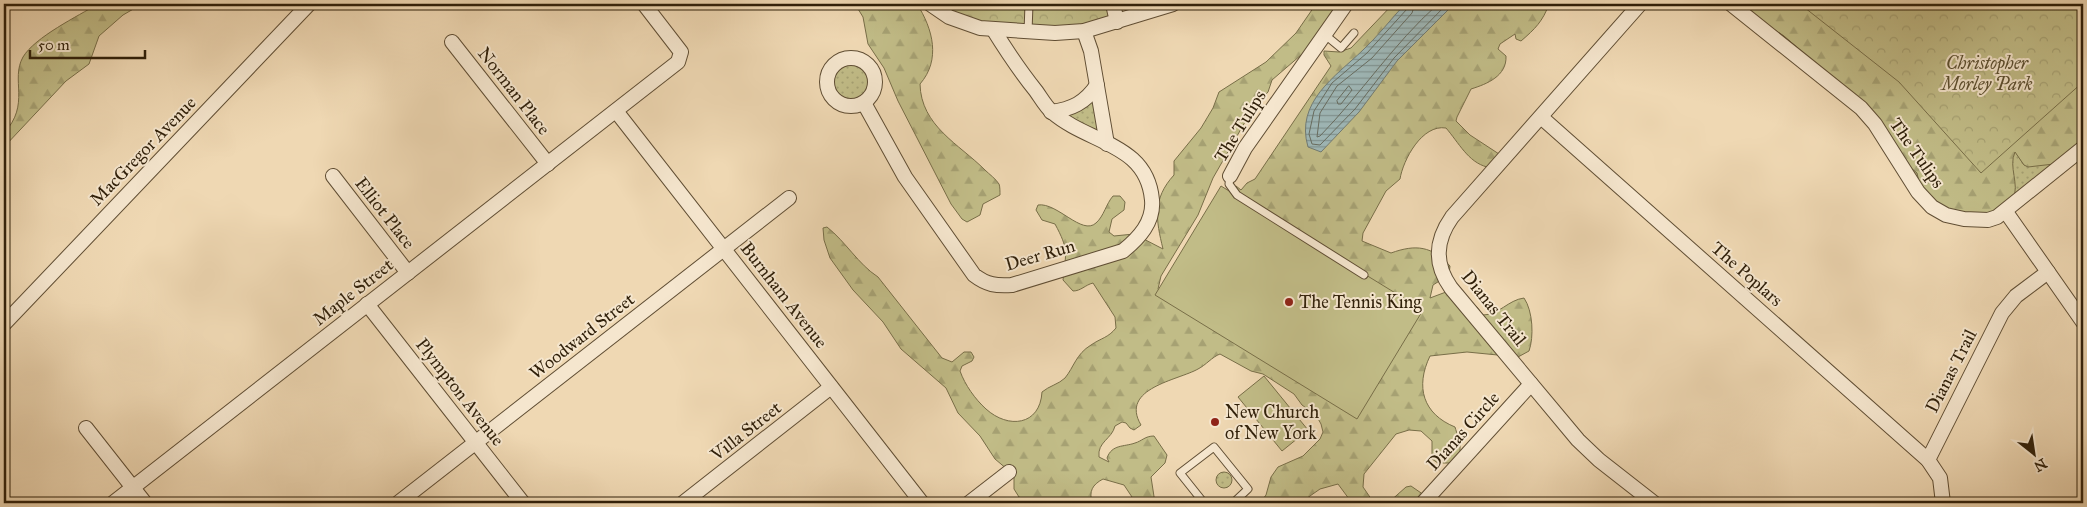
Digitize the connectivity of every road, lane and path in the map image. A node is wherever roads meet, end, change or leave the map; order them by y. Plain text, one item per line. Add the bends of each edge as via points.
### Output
1 (308, 4) edge
2 (644, 4) edge
3 (930, 4) edge
4 (981, 4) edge
5 (992, 4) edge
6 (1029, 4) edge
7 (1113, 4) edge
8 (1173, 4) edge
9 (1346, 4) edge
10 (1640, 4) edge
11 (1731, 4) edge
12 (1117, 22) junction
13 (993, 29) junction
14 (1084, 31) junction
15 (1028, 32) junction
16 (1354, 33) dead end
17 (1324, 34) junction
18 (452, 42) dead end
19 (1097, 85) junction
20 (864, 103) dead end
21 (616, 111) junction
22 (1052, 112) junction
23 (1541, 118) junction
24 (1107, 144) junction
25 (2083, 148) edge
26 (548, 164) junction
27 (333, 176) dead end
28 (1230, 176) joint
29 (789, 198) dead end
30 (2006, 212) junction
31 (724, 249) junction
32 (2048, 272) junction
33 (408, 273) junction
34 (1364, 275) dead end
35 (368, 304) junction
36 (2083, 322) edge
37 (4, 324) edge
38 (1531, 384) junction
39 (831, 387) junction
40 (86, 428) dead end
41 (475, 443) junction
42 (1928, 460) junction
43 (1009, 472) dead end
44 (133, 488) junction
45 (113, 503) edge
46 (145, 503) edge
47 (398, 503) edge
48 (523, 503) edge
49 (683, 503) edge
50 (922, 503) edge
51 (969, 503) edge
52 (1204, 503) edge
53 (1233, 503) edge
54 (1423, 503) edge
55 (1654, 503) edge
56 (1943, 503) edge

1 - 37 street, MacGregor Avenue
2 - 21 street, Maple Street via 678,47 681,59
3 - 13 street via 969,25
4 - 5 lane
6 - 15 lane
7 - 12 street
8 - 12 street
9 - 17 street, The Tulips
10 - 23 street, Dianas Trail
11 - 30 street, The Tulips via 1861,108 1918,192 1932,207 1946,215 1969,220 1993,219
12 - 14 street
13 - 15 street
13 - 22 street, Deer Run
14 - 15 street
14 - 19 street
16 - 17 lane via 1341,48
17 - 28 street, The Tulips via 1245,148
18 - 26 street, Norman Place
19 - 22 street via 1075,107
19 - 24 street
20 - 24 street, Deer Run via 905,177 974,275 992,286 1012,285 1111,256 1137,240 1150,220 1153,207 1151,186 1141,166 1132,157
21 - 26 street, Maple Street
21 - 31 street, Burnham Avenue
22 - 24 street, Deer Run
23 - 38 street, Dianas Trail via 1452,217 1438,249 1439,264 1446,281
23 - 42 street, The Poplars
25 - 30 street
26 - 33 street, Maple Street
27 - 33 street, Elliot Place
28 - 34 lane, The Tulips via 1229,184 1237,196
29 - 31 street, Woodward Street
30 - 32 street
31 - 39 street, Burnham Avenue
31 - 41 street, Woodward Street
32 - 36 street
32 - 42 street, Dianas Trail via 2016,296 2002,313
33 - 35 street, Maple Street
35 - 41 street, Plympton Avenue
35 - 44 street, Maple Street
38 - 54 street, Dianas Circle
38 - 55 street, Dianas Trail via 1589,451
39 - 49 street, Villa Street
39 - 50 street, Burnham Avenue
40 - 44 street
41 - 47 street, Woodward Street
41 - 48 street, Plympton Avenue
42 - 56 street via 1940,478
43 - 51 street
44 - 45 street, Maple Street
44 - 46 street
52 - 53 lane via 1180,473 1214,447 1248,489

